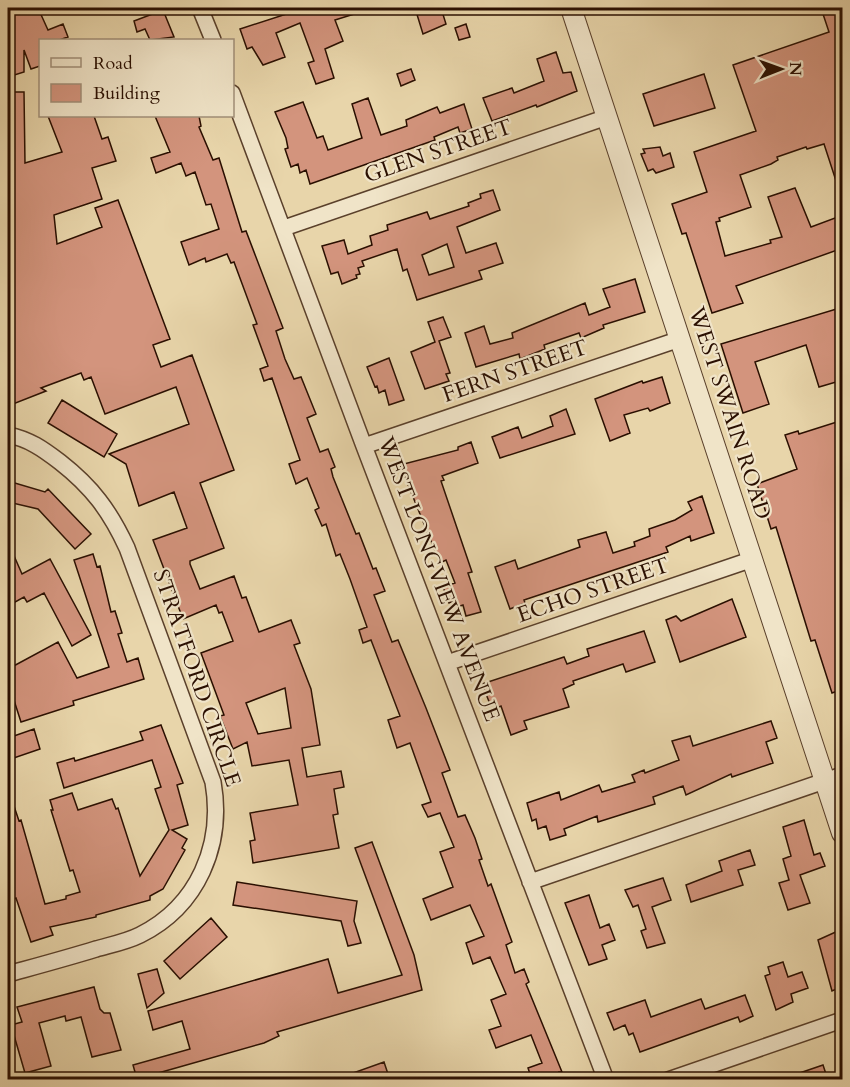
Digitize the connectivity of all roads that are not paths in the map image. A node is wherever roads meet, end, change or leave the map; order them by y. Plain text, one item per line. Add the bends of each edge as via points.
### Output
1 (201, 8) edge
2 (571, 8) edge
3 (213, 39) edge
4 (234, 98) edge
5 (607, 117) junction
6 (284, 228) junction
7 (680, 339) junction
8 (8, 435) edge
9 (364, 446) junction
10 (753, 560) junction
11 (447, 663) junction
12 (834, 778) edge
13 (843, 833) edge
14 (530, 882) junction
15 (8, 974) edge
16 (843, 1020) edge
17 (606, 1080) edge
18 (668, 1080) edge

1 - 3 street
2 - 5 street, WEST SWAIN ROAD
4 - 6 street, WEST LONGVIEW AVENUE
5 - 6 street, GLEN STREET
5 - 7 street, WEST SWAIN ROAD
6 - 9 street, WEST LONGVIEW AVENUE
7 - 9 street, FERN STREET
7 - 10 street, WEST SWAIN ROAD
8 - 15 street, STRATFORD CIRCLE via 44,447 90,486 113,517 207,762 217,817 205,868 187,898 162,922 127,940
9 - 11 street, WEST LONGVIEW AVENUE
10 - 11 street, ECHO STREET
10 - 12 street, WEST SWAIN ROAD
11 - 14 street, WEST LONGVIEW AVENUE
12 - 13 street, WEST SWAIN ROAD
12 - 14 street
14 - 17 street, WEST LONGVIEW AVENUE
16 - 18 street

